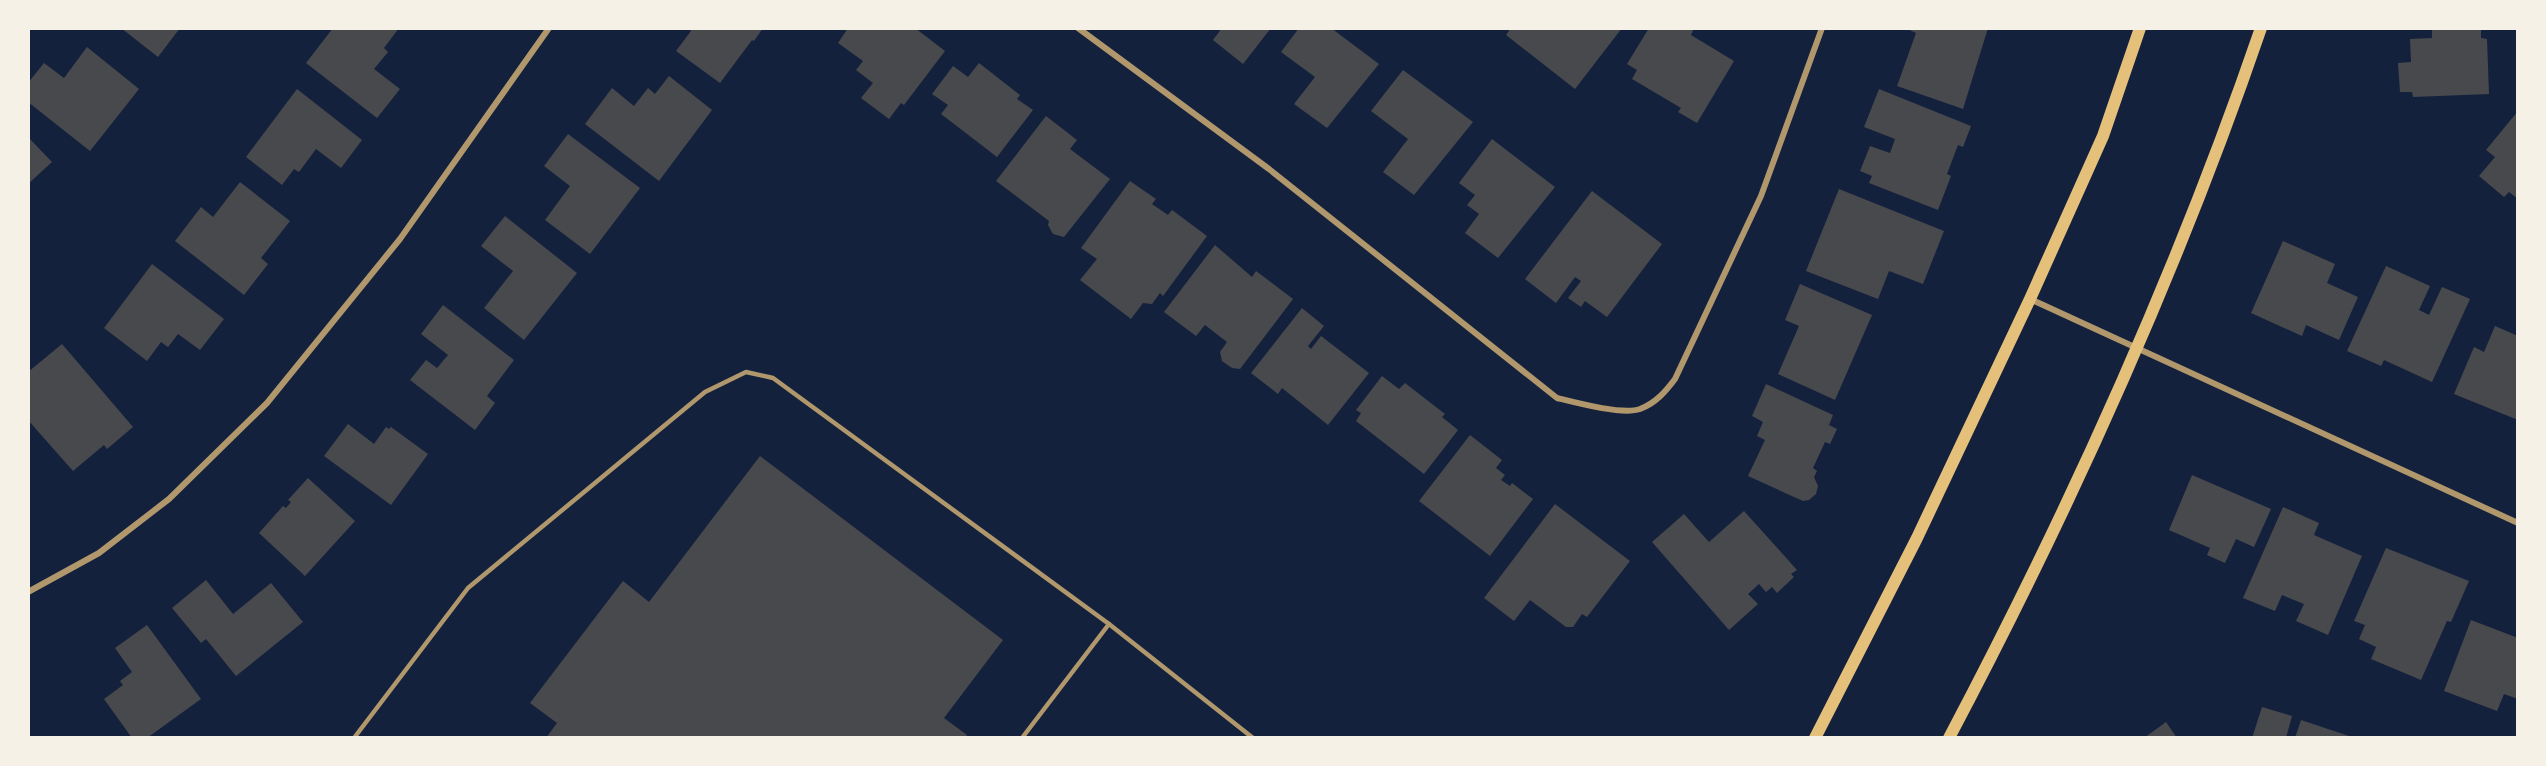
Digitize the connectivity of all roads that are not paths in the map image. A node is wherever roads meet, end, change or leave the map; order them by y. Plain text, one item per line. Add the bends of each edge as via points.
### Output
1 (549, 28) edge
2 (1078, 28) edge
3 (1822, 28) edge
4 (2140, 28) edge
5 (2261, 28) edge
6 (2030, 299) junction
7 (2137, 349) junction
8 (2517, 523) edge
9 (28, 592) edge
10 (1109, 624) junction
11 (354, 738) edge
12 (1022, 738) edge
13 (1253, 738) edge
14 (1815, 738) edge
15 (1950, 738) edge

1 - 9 street via 400,239 267,403 169,499 99,553
2 - 3 street via 1269,169 1557,398 1591,407 1639,410 1662,397 1675,379 1761,196
4 - 6 main road via 2103,136
5 - 7 main road via 2220,147
6 - 7 street
6 - 14 main road via 1917,538
7 - 8 street
7 - 15 main road via 2023,600
10 - 11 lane via 773,378 746,372 705,392 468,588
10 - 12 lane
10 - 13 lane

